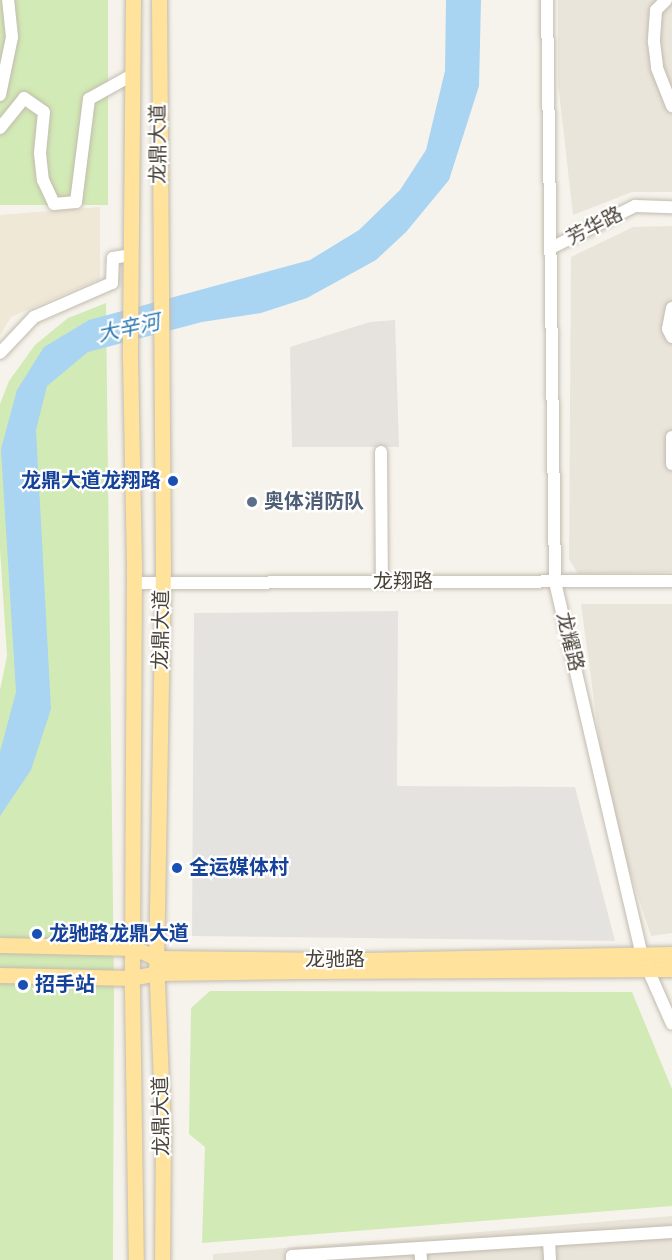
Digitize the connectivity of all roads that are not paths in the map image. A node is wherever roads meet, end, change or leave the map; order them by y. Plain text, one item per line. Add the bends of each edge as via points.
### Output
1 (8, 0) edge
2 (133, 0) edge
3 (159, 0) edge
4 (547, 0) edge
5 (666, 0) edge
6 (134, 74) junction
7 (0, 95) edge
8 (672, 106) edge
9 (0, 128) edge
10 (672, 207) edge
11 (553, 247) junction
12 (130, 255) junction
13 (672, 308) edge
14 (672, 338) edge
15 (0, 353) edge
16 (672, 437) edge
17 (381, 452) dead end
18 (672, 464) edge
19 (672, 581) edge
20 (163, 582) junction
21 (382, 582) junction
22 (555, 582) junction
23 (134, 583) junction
24 (0, 945) edge
25 (134, 948) junction
26 (672, 954) edge
27 (642, 956) junction
28 (156, 966) junction
29 (672, 969) edge
30 (651, 971) junction
31 (0, 975) edge
32 (132, 978) junction
33 (672, 1024) edge
34 (672, 1232) edge
35 (549, 1240) junction
36 (420, 1254) edge
37 (292, 1258) edge
38 (136, 1260) edge
39 (162, 1260) edge
40 (550, 1260) edge

1 - 7 street via 12,37
2 - 6 main road, 龙鼎大道
3 - 20 main road, 龙鼎大道
4 - 11 street, 龙耀路
5 - 8 street via 656,10 654,42 657,68
6 - 9 street via 89,99 76,202 54,204 43,180 40,153 44,112 24,98
6 - 12 main road, 龙鼎大道
10 - 11 street, 芳华路 via 635,206
11 - 22 street, 龙耀路
12 - 15 street via 113,258 112,283 34,317
12 - 23 main road, 龙鼎大道
13 - 14 street via 668,329
16 - 18 street
17 - 21 street
19 - 22 street, 龙翔路
20 - 21 street, 龙翔路
20 - 23 street, 龙翔路
20 - 28 main road, 龙鼎大道
21 - 22 street, 龙翔路
22 - 27 street, 龙耀路
23 - 25 main road, 龙鼎大道
24 - 25 main road, 龙驰路
25 - 28 main road, 龙驰路
25 - 32 main road, 龙鼎大道
26 - 27 main road, 龙驰路
27 - 28 main road, 龙驰路
27 - 30 street, 龙耀路
28 - 30 main road, 龙驰路
28 - 32 main road, 龙驰路
28 - 39 main road, 龙鼎大道 via 164,1129
29 - 30 main road, 龙驰路
30 - 33 street, 龙耀路
31 - 32 main road, 龙驰路
32 - 38 main road, 龙鼎大道
34 - 35 street
35 - 36 street
35 - 40 street
36 - 37 street

